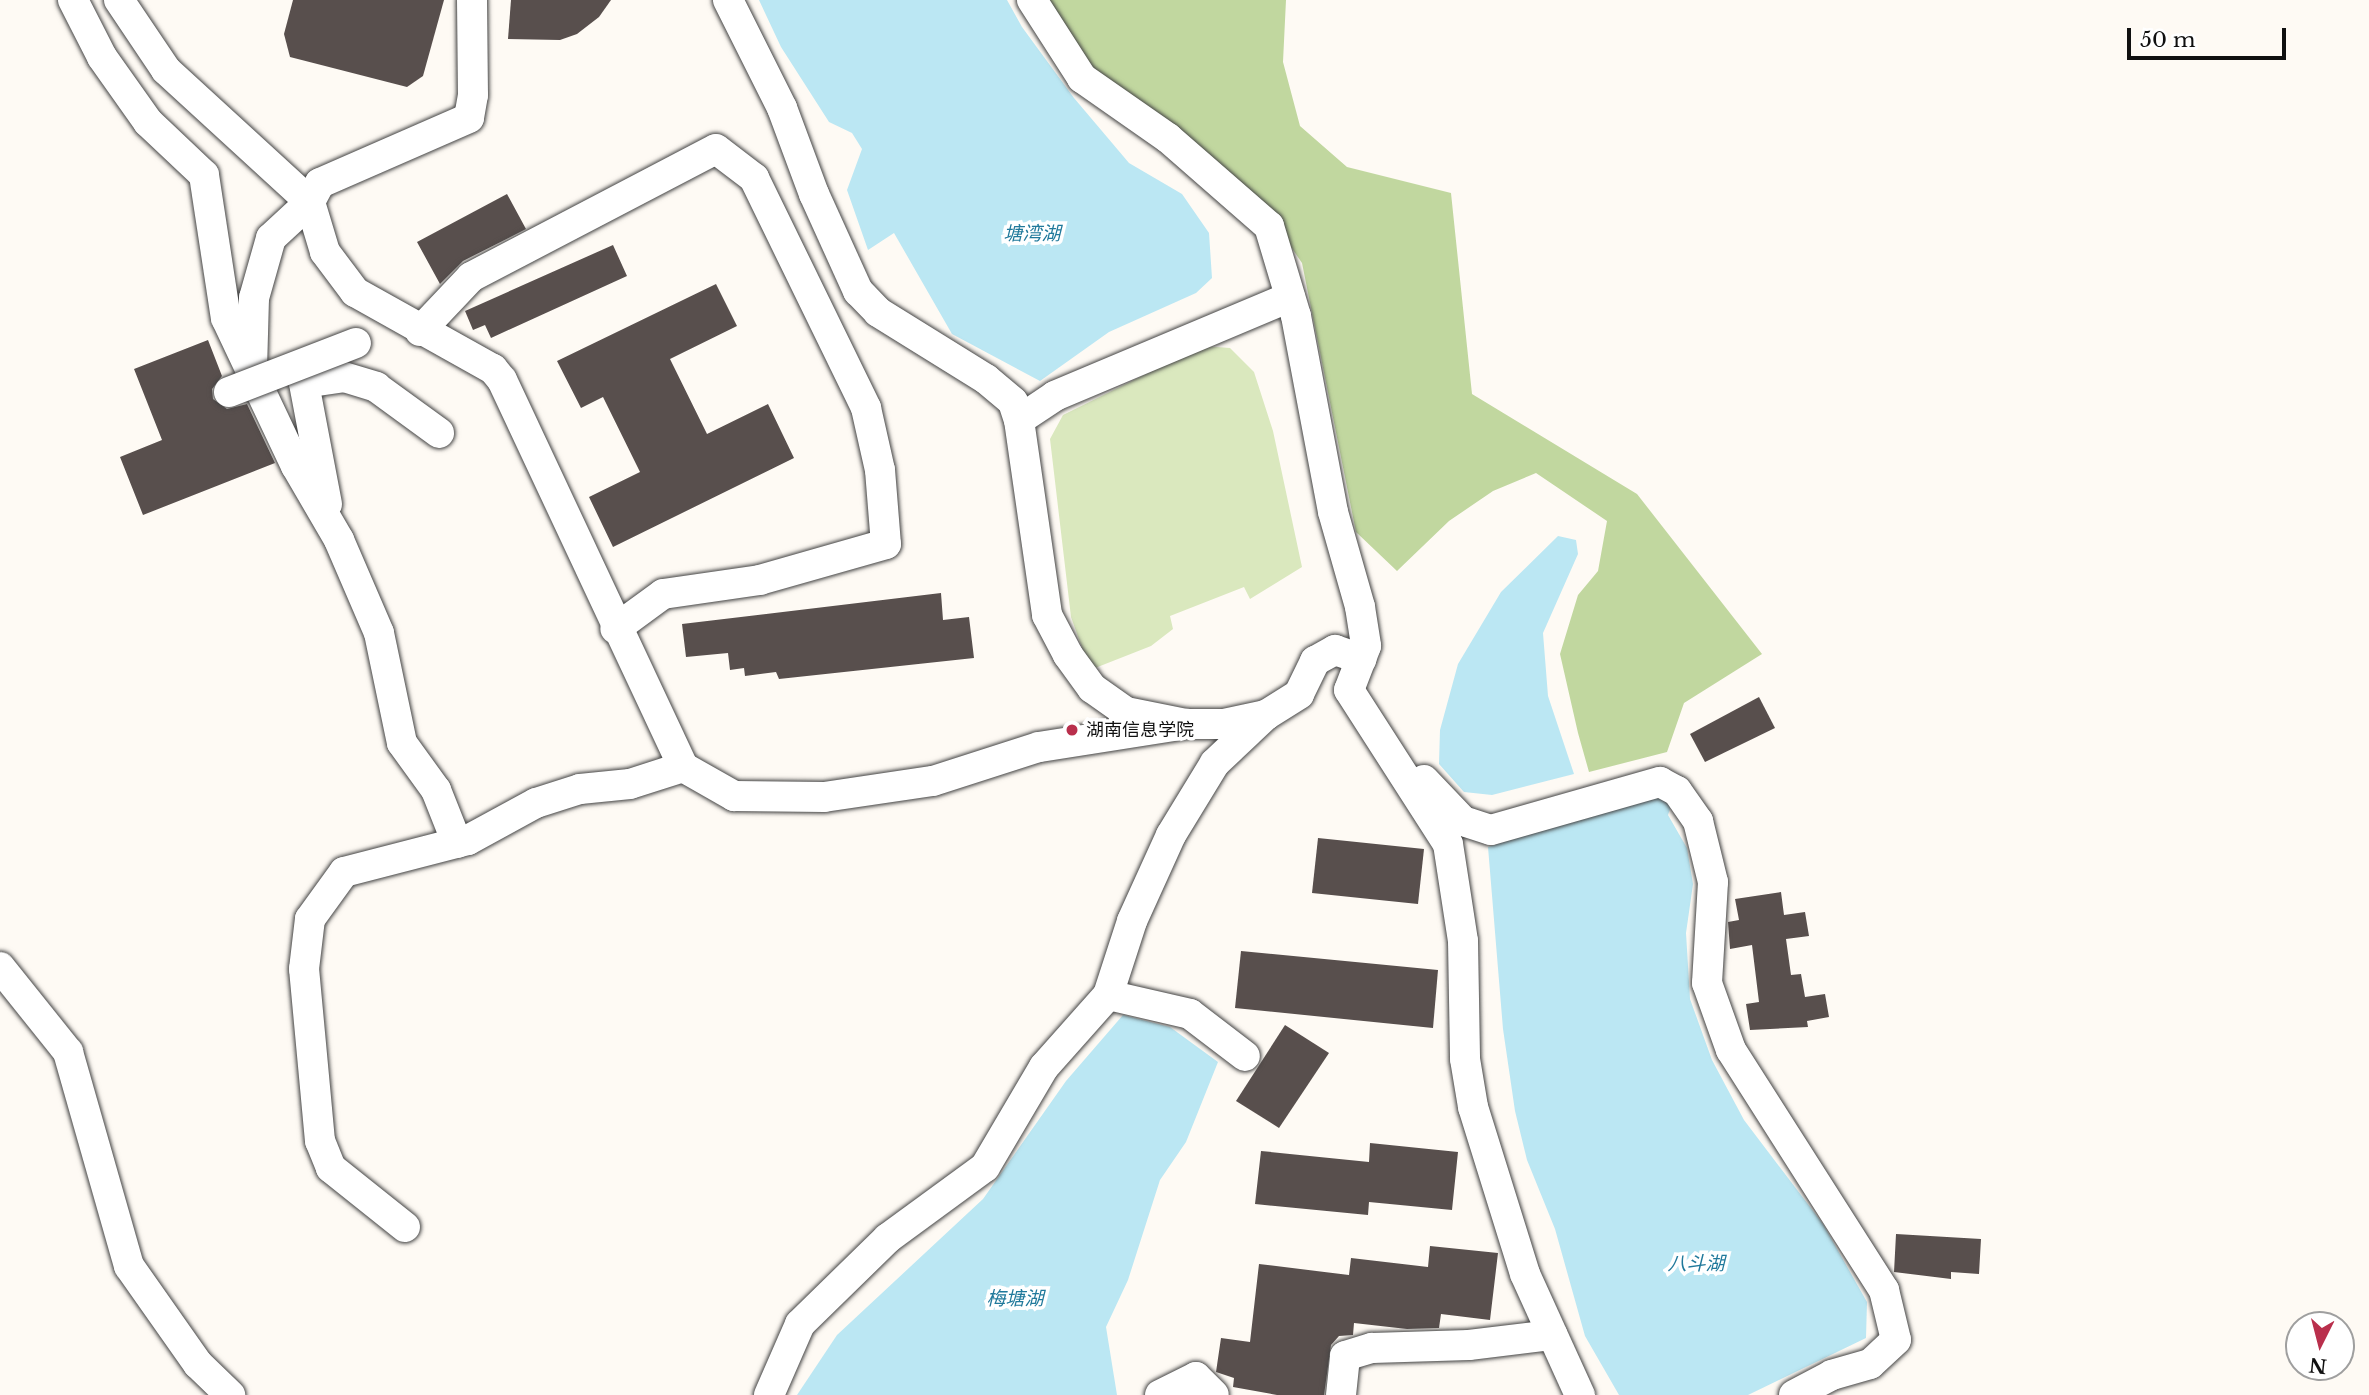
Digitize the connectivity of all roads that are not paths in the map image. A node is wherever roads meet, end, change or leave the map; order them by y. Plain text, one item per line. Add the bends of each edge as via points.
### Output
1 (73, 0) edge
2 (119, 0) edge
3 (472, 0) edge
4 (728, 0) edge
5 (1032, 0) edge
6 (310, 202) junction
7 (1290, 297) junction
8 (392, 314) junction
9 (420, 331) junction
10 (251, 372) junction
11 (229, 392) dead end
12 (1019, 419) junction
13 (439, 433) dead end
14 (332, 528) junction
15 (615, 629) junction
16 (1361, 660) junction
17 (1266, 715) junction
18 (1186, 724) junction
19 (1390, 749) junction
20 (683, 767) junction
21 (457, 843) junction
22 (0, 967) edge
23 (1108, 995) junction
24 (1245, 1056) dead end
25 (405, 1227) dead end
26 (1552, 1335) junction
27 (230, 1395) edge
28 (769, 1395) edge
29 (1160, 1395) edge
30 (1214, 1395) edge
31 (1341, 1395) edge
32 (1580, 1395) edge
33 (1794, 1395) edge

1 - 10 street via 103,57 148,122 204,175 226,318
2 - 6 street via 166,70
3 - 6 street via 469,118 320,183
4 - 12 street via 782,108 858,291 878,312 986,379 1013,402
5 - 7 street via 1082,78 1168,138 1269,226
6 - 8 street via 325,253 355,292
6 - 10 street via 271,237 254,298
7 - 12 street via 1055,396
7 - 16 street via 1333,512 1360,607 1366,646
8 - 9 street
8 - 11 street, bridge via 356,343
9 - 15 street via 493,369 502,380
9 - 15 street via 471,277 716,149 754,178 866,408 880,470 886,544 760,580 663,594
10 - 14 street
12 - 18 street via 1047,615 1068,655 1092,688 1126,712
13 - 14 street via 376,387 344,377 304,383
14 - 21 street via 379,633 402,743 436,790
15 - 20 street
16 - 17 street via 1335,650 1315,661 1299,694
16 - 19 street via 1349,690
17 - 18 street
17 - 23 street via 1215,764 1171,835 1132,921
18 - 20 street via 1040,747 933,780 824,797 734,796
19 - 26 street via 1448,844 1463,941 1465,1059 1472,1107 1525,1275
19 - 33 street via 1464,821 1491,830 1660,782 1677,791 1698,821 1713,882 1707,983 1731,1050 1884,1290 1896,1340 1870,1364 1832,1375
20 - 21 street via 630,784 580,789 536,803
21 - 25 street via 344,872 310,919 303,969 320,1141 331,1168
22 - 27 street via 68,1052 129,1266 198,1364
23 - 24 street via 1190,1014
23 - 28 street via 1044,1067 985,1167 888,1238 800,1324
26 - 31 street via 1469,1345 1371,1348 1345,1356
26 - 32 street
29 - 30 street via 1196,1377

